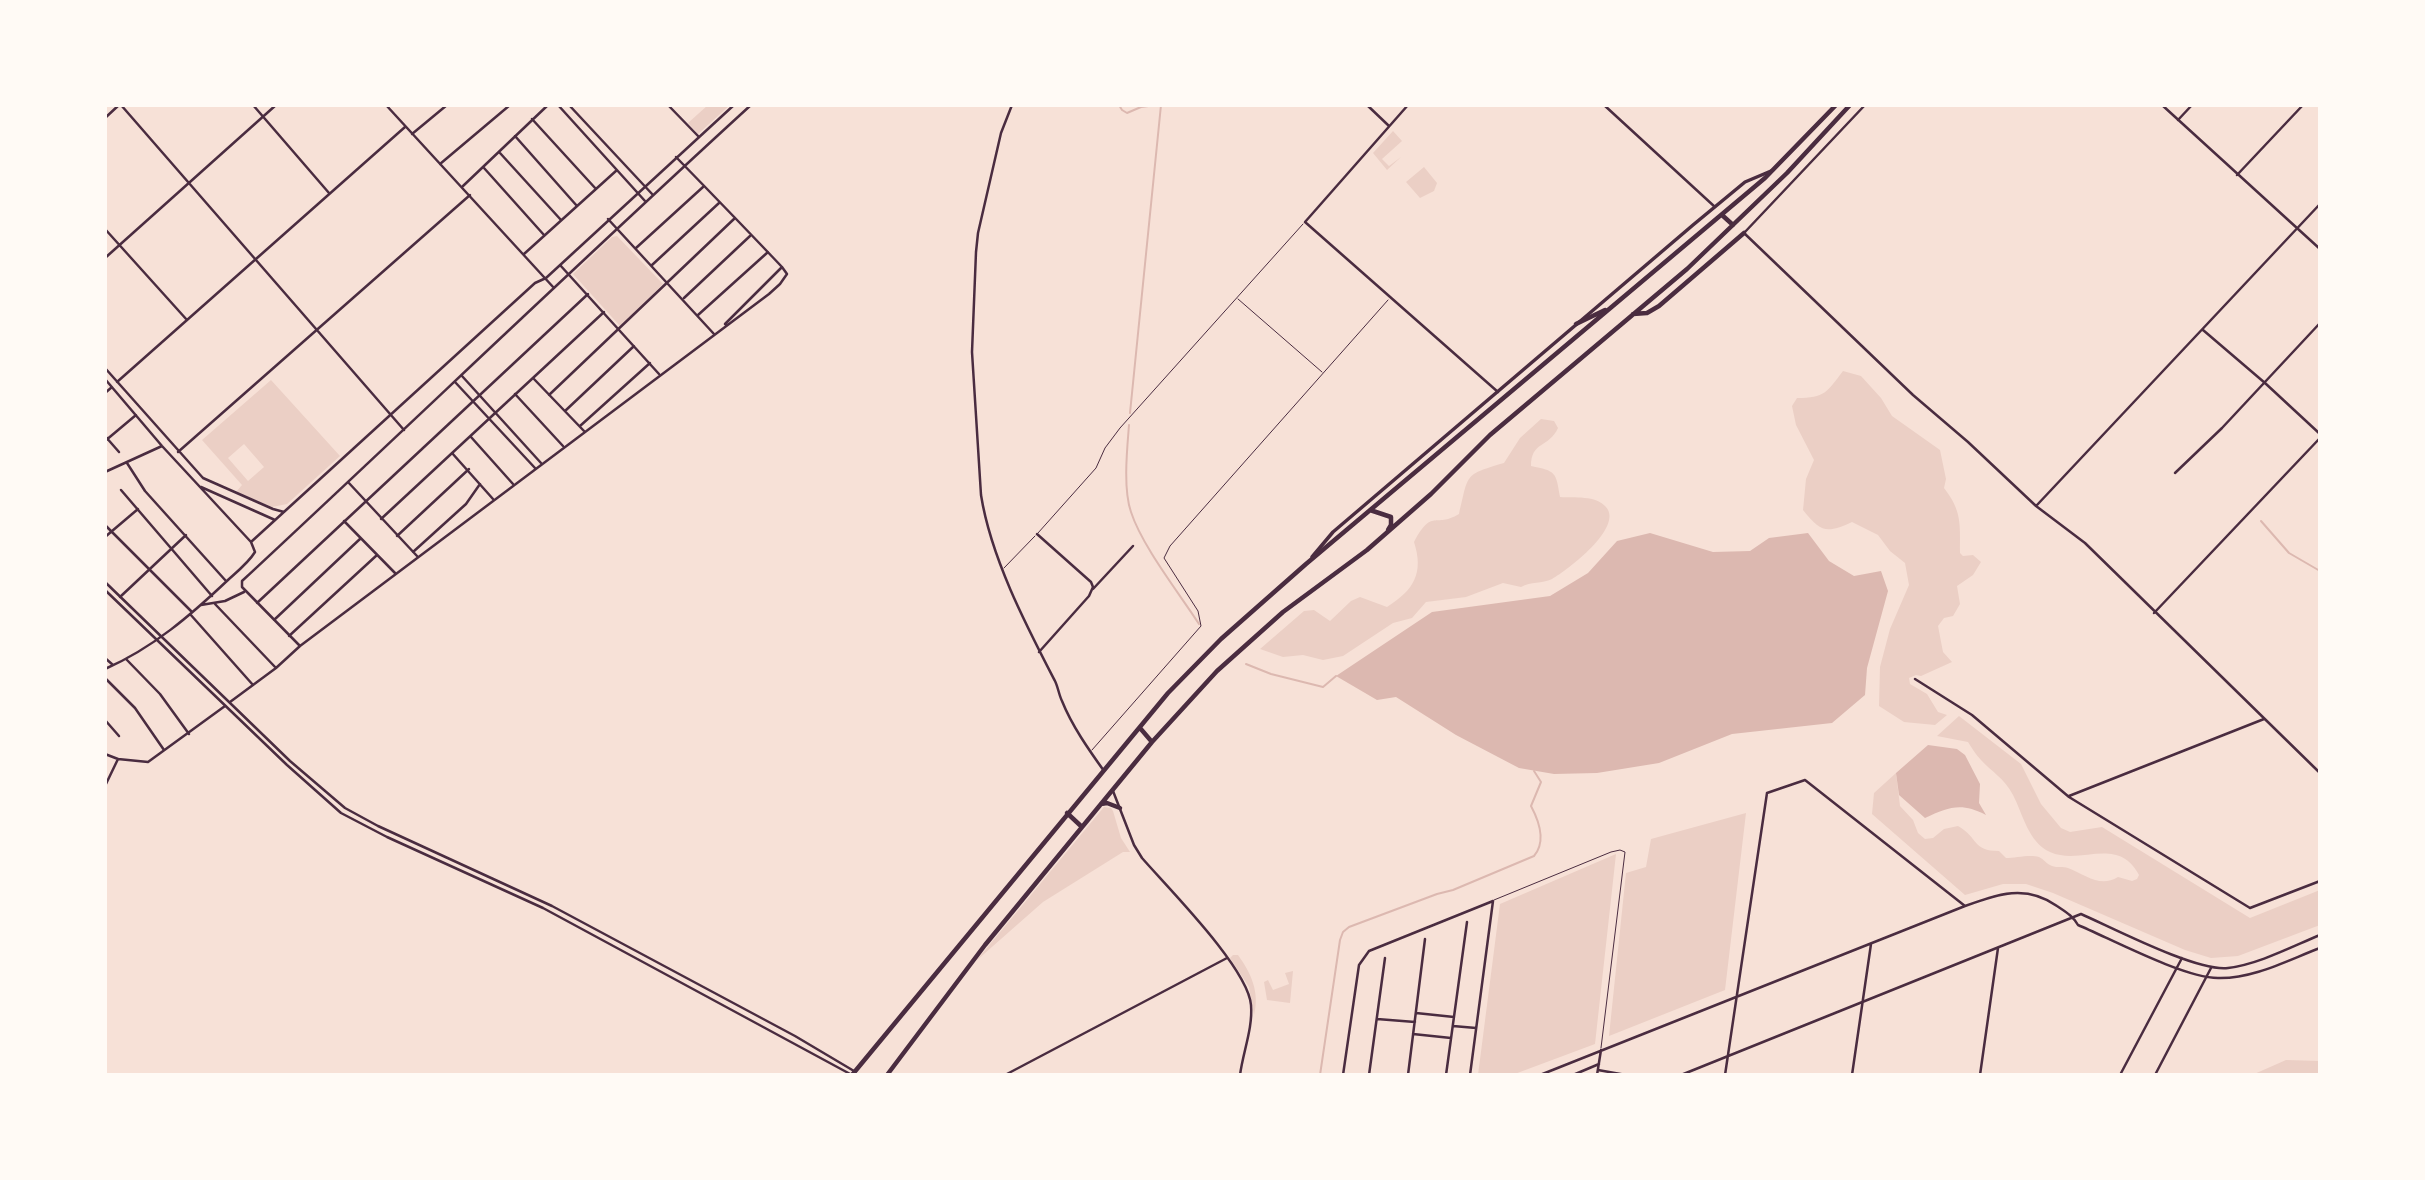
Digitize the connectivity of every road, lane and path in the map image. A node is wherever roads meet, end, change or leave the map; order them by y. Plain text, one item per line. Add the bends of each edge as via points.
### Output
1 (120, 105) edge
2 (253, 105) edge
3 (276, 105) edge
4 (386, 105) edge
5 (447, 105) edge
6 (510, 105) edge
7 (548, 105) edge
8 (558, 105) edge
9 (569, 105) edge
10 (668, 105) edge
11 (734, 105) edge
12 (751, 105) edge
13 (1012, 105) edge
14 (1368, 105) edge
15 (1408, 105) edge
16 (1604, 105) edge
17 (1836, 105) edge
18 (1850, 105) edge
19 (1866, 105) edge
20 (2162, 105) edge
21 (2192, 105) edge
22 (2303, 105) edge
23 (263, 116) junction
24 (105, 118) edge
25 (532, 119) junction
26 (2178, 120) junction
27 (1389, 126) junction
28 (405, 127) junction
29 (412, 134) junction
30 (516, 136) junction
31 (699, 137) junction
32 (499, 152) junction
33 (676, 157) junction
34 (440, 164) junction
35 (684, 166) junction
36 (483, 167) junction
37 (617, 170) junction
38 (1773, 170) junction
39 (2237, 175) junction
40 (189, 184) junction
41 (463, 186) junction
42 (644, 186) junction
43 (703, 186) junction
44 (596, 189) junction
45 (637, 192) junction
46 (330, 194) junction
47 (470, 195) junction
48 (653, 195) junction
49 (646, 202) junction
50 (719, 203) junction
51 (2320, 204) edge
52 (577, 206) junction
53 (1715, 207) junction
54 (1722, 215) junction
55 (735, 218) junction
56 (608, 219) junction
57 (561, 220) junction
58 (1305, 222) junction
59 (1733, 225) junction
60 (2297, 228) junction
61 (105, 229) edge
62 (617, 229) junction
63 (1744, 233) junction
64 (544, 235) junction
65 (750, 235) junction
66 (119, 246) junction
67 (636, 248) junction
68 (2320, 249) edge
69 (768, 252) junction
70 (524, 254) junction
71 (105, 258) edge
72 (256, 259) junction
73 (560, 265) junction
74 (652, 265) junction
75 (782, 267) junction
76 (569, 274) junction
77 (546, 278) junction
78 (668, 282) junction
79 (554, 288) junction
80 (588, 294) junction
81 (684, 298) junction
82 (1237, 298) junction
83 (1390, 299) junction
84 (1615, 305) junction
85 (604, 312) junction
86 (1632, 314) junction
87 (698, 315) junction
88 (187, 320) junction
89 (2320, 323) edge
90 (1576, 324) junction
91 (723, 327) junction
92 (619, 328) junction
93 (317, 329) junction
94 (2203, 330) junction
95 (714, 334) junction
96 (635, 345) junction
97 (650, 363) junction
98 (105, 368) edge
99 (659, 374) junction
100 (1324, 374) junction
101 (462, 376) junction
102 (533, 378) junction
103 (105, 379) edge
104 (117, 382) junction
105 (455, 382) junction
106 (2265, 383) junction
107 (112, 387) junction
108 (1498, 392) junction
109 (105, 393) edge
110 (515, 394) junction
111 (549, 395) junction
112 (480, 396) junction
113 (473, 401) junction
114 (565, 411) junction
115 (495, 413) junction
116 (136, 415) junction
117 (392, 415) junction
118 (489, 418) junction
119 (580, 426) junction
120 (404, 430) junction
121 (584, 430) junction
122 (470, 436) junction
123 (2320, 436) edge
124 (106, 439) edge
125 (162, 446) junction
126 (563, 446) junction
127 (119, 452) dead end
128 (178, 452) junction
129 (452, 453) junction
130 (127, 463) junction
131 (541, 463) junction
132 (535, 468) junction
133 (469, 469) junction
134 (105, 472) edge
135 (2175, 473) dead end
136 (348, 482) junction
137 (480, 484) junction
138 (513, 484) junction
139 (198, 486) junction
140 (121, 490) dead end
141 (493, 499) junction
142 (365, 502) junction
143 (2036, 506) junction
144 (138, 509) junction
145 (1370, 510) junction
146 (284, 512) junction
147 (381, 519) junction
148 (275, 520) junction
149 (344, 521) junction
150 (105, 525) edge
151 (111, 532) junction
152 (1037, 534) junction
153 (1386, 534) junction
154 (186, 535) junction
155 (397, 536) junction
156 (105, 537) edge
157 (361, 538) junction
158 (251, 542) junction
159 (1133, 546) dead end
160 (171, 548) junction
161 (413, 552) junction
162 (377, 555) junction
163 (418, 557) junction
164 (1306, 564) junction
165 (147, 569) junction
166 (1003, 569) junction
167 (396, 573) junction
168 (105, 582) edge
169 (226, 582) junction
170 (1093, 589) junction
171 (105, 590) edge
172 (245, 591) junction
173 (212, 596) junction
174 (120, 597) junction
175 (257, 603) junction
176 (215, 604) junction
177 (201, 605) junction
178 (2154, 612) junction
179 (191, 613) junction
180 (274, 620) junction
181 (289, 636) junction
182 (163, 637) junction
183 (157, 641) junction
184 (300, 646) junction
185 (1039, 652) junction
186 (105, 658) edge
187 (126, 659) junction
188 (113, 665) junction
189 (276, 668) junction
190 (105, 669) edge
191 (105, 678) edge
192 (1915, 679) dead end
193 (253, 685) junction
194 (230, 702) junction
195 (225, 706) junction
196 (2264, 719) junction
197 (105, 720) edge
198 (1140, 728) junction
199 (188, 734) junction
200 (120, 736) dead end
201 (1152, 743) junction
202 (164, 750) junction
203 (1090, 752) junction
204 (105, 754) edge
205 (118, 759) junction
206 (1104, 771) junction
207 (2320, 772) edge
208 (105, 786) edge
209 (1112, 790) junction
210 (2069, 797) junction
211 (1100, 805) junction
212 (1120, 808) junction
213 (1067, 813) junction
214 (1082, 827) junction
215 (390, 831) junction
216 (387, 837) junction
217 (2320, 881) edge
218 (1493, 901) junction
219 (1965, 906) junction
220 (2073, 917) junction
221 (1467, 922) dead end
222 (588, 925) junction
223 (585, 931) junction
224 (2320, 935) edge
225 (1425, 939) dead end
226 (1871, 944) junction
227 (624, 945) junction
228 (1998, 948) junction
229 (2320, 948) edge
230 (621, 951) junction
231 (1227, 958) junction
232 (1385, 958) dead end
233 (2182, 958) junction
234 (2177, 968) junction
235 (2211, 968) junction
236 (2207, 977) junction
237 (1736, 998) junction
238 (1863, 1002) junction
239 (1416, 1013) junction
240 (1454, 1017) junction
241 (1377, 1019) junction
242 (1415, 1022) junction
243 (1452, 1026) junction
244 (1476, 1028) junction
245 (1413, 1034) junction
246 (1451, 1038) junction
247 (1601, 1050) junction
248 (1727, 1056) junction
249 (1599, 1065) junction
250 (1598, 1070) junction
251 (854, 1073) edge
252 (887, 1075) edge
253 (1005, 1075) edge
254 (1240, 1075) edge
255 (1343, 1075) edge
256 (1369, 1075) edge
257 (1408, 1075) edge
258 (1446, 1075) edge
259 (1469, 1075) edge
260 (1540, 1075) edge
261 (1573, 1075) edge
262 (1597, 1075) edge
263 (1626, 1075) edge
264 (1681, 1075) edge
265 (1725, 1075) edge
266 (1852, 1075) edge
267 (1980, 1075) edge
268 (2120, 1075) edge
269 (2155, 1075) edge

1 - 24 street
1 - 40 street
2 - 23 street
3 - 23 street
4 - 28 street
5 - 29 street
6 - 34 street
7 - 25 street
8 - 37 street
9 - 42 street
10 - 31 street
11 - 31 street
12 - 35 street
13 - 166 street via 978,233 972,337 983,510
14 - 27 street
15 - 27 street
16 - 53 street
17 - 38 highway
18 - 59 highway
19 - 63 street
20 - 26 street
21 - 26 street
22 - 39 street
23 - 40 street
23 - 46 street
25 - 30 street
25 - 44 street
26 - 39 street
27 - 58 street
28 - 29 street
28 - 46 street
29 - 34 street
30 - 32 street
30 - 52 street
31 - 33 street
32 - 36 street
32 - 57 street
33 - 35 street
33 - 42 street
34 - 41 street
35 - 43 street
35 - 48 street
36 - 41 street
36 - 64 street
37 - 44 street
37 - 45 street
38 - 53 main road via 1745,182
38 - 54 highway
39 - 60 street
40 - 66 street
40 - 72 street
41 - 47 street
42 - 45 street
42 - 48 street
43 - 50 street
43 - 67 street
44 - 52 street
45 - 49 street
45 - 56 street
46 - 72 street
47 - 70 street
47 - 93 street
48 - 49 street
49 - 62 street
50 - 55 street
50 - 74 street
51 - 60 street
52 - 57 street
53 - 90 main road
54 - 59 highway
54 - 84 highway
55 - 65 street
55 - 78 street
56 - 62 street
56 - 73 street
57 - 64 street
58 - 82 lane
58 - 83 street
59 - 86 highway
60 - 68 street
60 - 94 street
61 - 66 street
62 - 67 street
62 - 76 street
63 - 86 highway via 1659,306
63 - 143 street
64 - 70 street
65 - 69 street
65 - 81 street
66 - 71 street
66 - 88 street
67 - 74 street
69 - 75 street
69 - 87 street
70 - 77 street
72 - 88 street
72 - 93 street
73 - 76 street
73 - 77 street
74 - 78 street
75 - 91 street
75 - 91 street via 787,274 777,288
76 - 79 street
76 - 80 street
77 - 79 street
77 - 117 street via 535,283
78 - 81 street
78 - 92 street
79 - 101 street
80 - 85 street
80 - 112 street
81 - 87 street
82 - 100 lane
82 - 152 lane via 1114,436 1096,468
83 - 100 lane
83 - 108 street
84 - 90 highway
84 - 145 highway
85 - 92 street
85 - 102 street
86 - 153 highway via 1490,435
87 - 95 street
88 - 104 street
89 - 106 street
90 - 108 main road
91 - 95 street
92 - 96 street
92 - 111 street
93 - 117 street
93 - 128 street
94 - 106 street
94 - 143 street
95 - 99 street
96 - 97 street
96 - 114 street
97 - 99 street
97 - 119 street
98 - 104 street
99 - 121 street
100 - 203 lane via 1170,547 1164,558 1198,611 1201,626
101 - 105 street
101 - 112 street
102 - 110 street
102 - 111 street
103 - 107 street
104 - 128 street
105 - 113 street
105 - 120 street
106 - 123 street
106 - 135 street
107 - 109 street
107 - 116 street
108 - 164 main road via 1333,532
110 - 115 street
110 - 126 street
111 - 114 street
112 - 113 street
112 - 115 street
113 - 118 street
113 - 142 street
114 - 119 street
115 - 118 street
115 - 131 street
116 - 124 street
116 - 125 street
117 - 120 street
117 - 146 street
118 - 122 street
118 - 132 street
119 - 121 street
120 - 136 street
121 - 126 street
122 - 129 street
122 - 138 street
123 - 178 street
124 - 127 street
125 - 130 street
125 - 139 street
126 - 131 street
128 - 146 street via 209,482
129 - 133 street
129 - 147 street
130 - 134 street
130 - 154 street via 145,491
131 - 132 street
132 - 138 street
133 - 137 street
133 - 155 street
136 - 142 street
136 - 172 street via 242,581
137 - 141 street
137 - 161 street via 466,504
138 - 141 street
139 - 148 street
139 - 158 street
140 - 144 street
141 - 163 street
142 - 147 street
142 - 149 street
143 - 178 street via 2085,543
144 - 151 street
144 - 160 street
145 - 153 highway via 1391,517
145 - 164 highway
146 - 148 street
147 - 155 street
148 - 158 street
149 - 157 street
149 - 175 street
150 - 151 street
151 - 156 street
151 - 165 street
152 - 166 lane
152 - 170 street via 1091,582
153 - 201 highway via 1255,636
154 - 160 street
154 - 169 street
155 - 161 street
157 - 162 street
157 - 180 street
158 - 169 street via 254,555
159 - 170 street
160 - 165 street
160 - 173 street
161 - 163 street
162 - 167 street
162 - 181 street
163 - 167 street
164 - 198 highway via 1204,656
165 - 174 street
165 - 179 street
166 - 185 street
167 - 184 street
168 - 174 street
169 - 173 street
170 - 185 street
171 - 183 street
172 - 175 street
172 - 176 street
173 - 177 street
174 - 182 street
175 - 180 street
176 - 177 street
176 - 189 street
177 - 179 street
178 - 196 street
179 - 182 street
179 - 193 street
180 - 181 street
181 - 184 street
182 - 183 street
182 - 194 street
183 - 187 street
183 - 195 street
184 - 189 street
185 - 203 street
186 - 188 street
187 - 188 street
187 - 199 street via 160,694
188 - 190 street
189 - 193 street
191 - 202 street via 135,708
192 - 210 street via 1972,715
193 - 194 street
194 - 215 street via 337,802
195 - 199 street
195 - 216 street via 334,807
196 - 207 street
196 - 210 street
197 - 200 street
198 - 201 highway
198 - 206 highway
199 - 202 street
201 - 209 highway
202 - 205 street via 148,762
203 - 206 street
204 - 205 street
205 - 208 street
206 - 213 highway
209 - 211 highway
209 - 212 street
210 - 217 street via 2250,908
211 - 212 highway
211 - 214 highway
212 - 231 street via 1142,858
213 - 214 highway
213 - 251 highway
214 - 252 highway via 985,944
215 - 216 street
215 - 222 street
216 - 223 street
218 - 244 street
218 - 247 lane via 1620,850 1625,854
218 - 255 street via 1362,957
219 - 220 street via 2017,892 2049,900
219 - 226 street
219 - 237 street via 1805,780 1765,794
220 - 228 street
220 - 233 street via 2081,914
220 - 234 street via 2078,925
221 - 240 street
222 - 223 street
222 - 227 street
223 - 230 street
224 - 235 street via 2243,965
225 - 239 street
226 - 237 street
226 - 238 street
227 - 230 street
227 - 251 street
228 - 238 street
228 - 267 street
229 - 236 street via 2246,975
230 - 251 street
231 - 253 street
231 - 254 street via 1247,988 1251,1005
232 - 241 street
233 - 234 street
233 - 235 street
234 - 236 street
234 - 268 street
235 - 236 street
236 - 269 street
237 - 247 street
237 - 248 street
238 - 248 street
238 - 266 street
239 - 240 street
239 - 242 street
240 - 243 street
241 - 242 street
241 - 256 street
242 - 245 street
243 - 244 street
243 - 246 street
244 - 259 street
245 - 246 street
245 - 257 street
246 - 258 street
247 - 249 street
247 - 260 street
248 - 264 street
248 - 265 street
249 - 250 street
249 - 261 street
250 - 262 street
250 - 263 street

